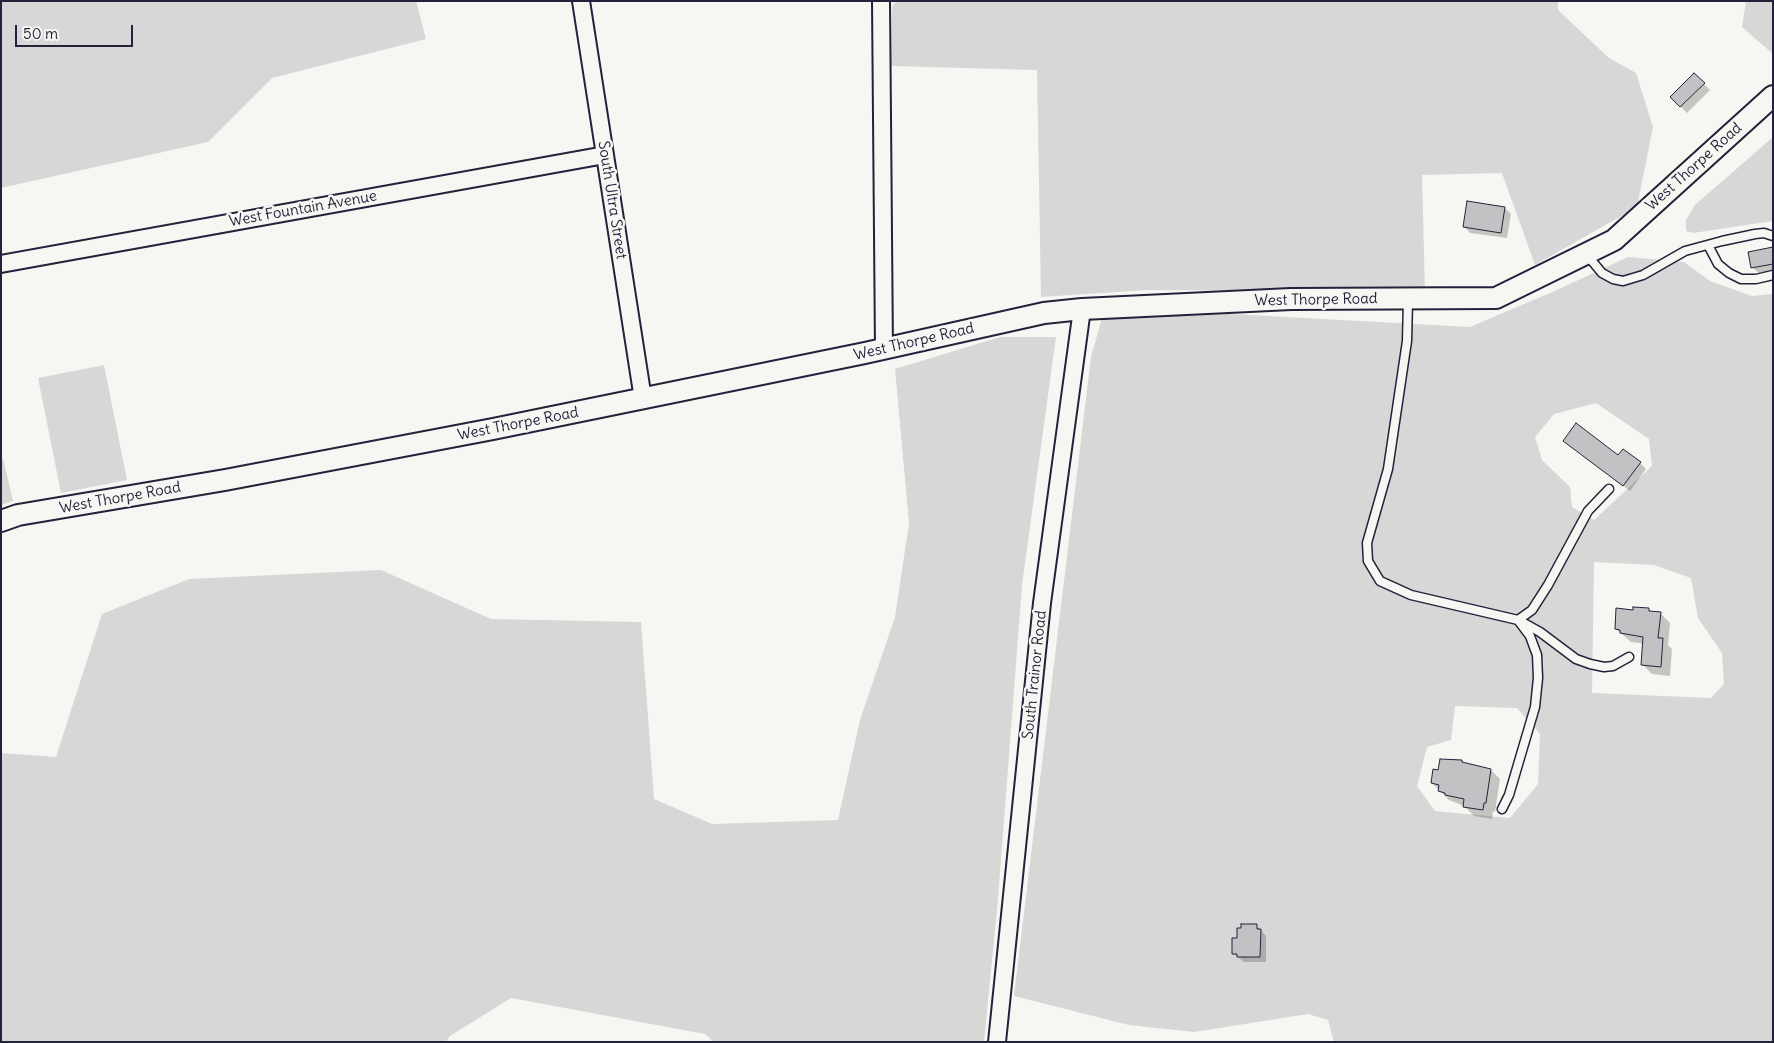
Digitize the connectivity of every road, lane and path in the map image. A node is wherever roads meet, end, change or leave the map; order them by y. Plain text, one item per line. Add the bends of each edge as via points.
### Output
1 (581, 1) edge
2 (881, 1) edge
3 (1773, 96) edge
4 (605, 155) junction
5 (1773, 236) edge
6 (1708, 244) junction
7 (1585, 254) junction
8 (1, 264) edge
9 (1773, 275) edge
10 (1408, 298) junction
11 (1082, 309) junction
12 (884, 350) junction
13 (643, 399) junction
14 (1609, 489) dead end
15 (1, 521) edge
16 (1518, 620) junction
17 (1629, 657) dead end
18 (1502, 809) dead end
19 (997, 1042) edge

1 - 4 street, South Ultra Street
2 - 12 street
3 - 7 street, West Thorpe Road via 1614,240
4 - 8 street, West Fountain Avenue
4 - 13 street, South Ultra Street
5 - 6 lane via 1756,234
6 - 7 lane via 1685,251 1643,275 1623,281 1602,273
6 - 9 lane via 1718,264 1741,279
7 - 10 street, West Thorpe Road via 1496,298
10 - 11 street, West Thorpe Road via 1291,299
10 - 16 lane via 1401,393 1388,469 1367,543 1368,561 1380,580 1411,594
11 - 12 street, West Thorpe Road via 1044,313
11 - 19 street, South Trainor Road via 1042,603
12 - 13 street, West Thorpe Road
13 - 15 street, West Thorpe Road via 225,480 18,515
14 - 16 lane via 1588,510 1532,610
16 - 17 lane via 1576,659 1590,664 1613,666
16 - 18 lane via 1530,636 1537,655 1538,678 1535,707

